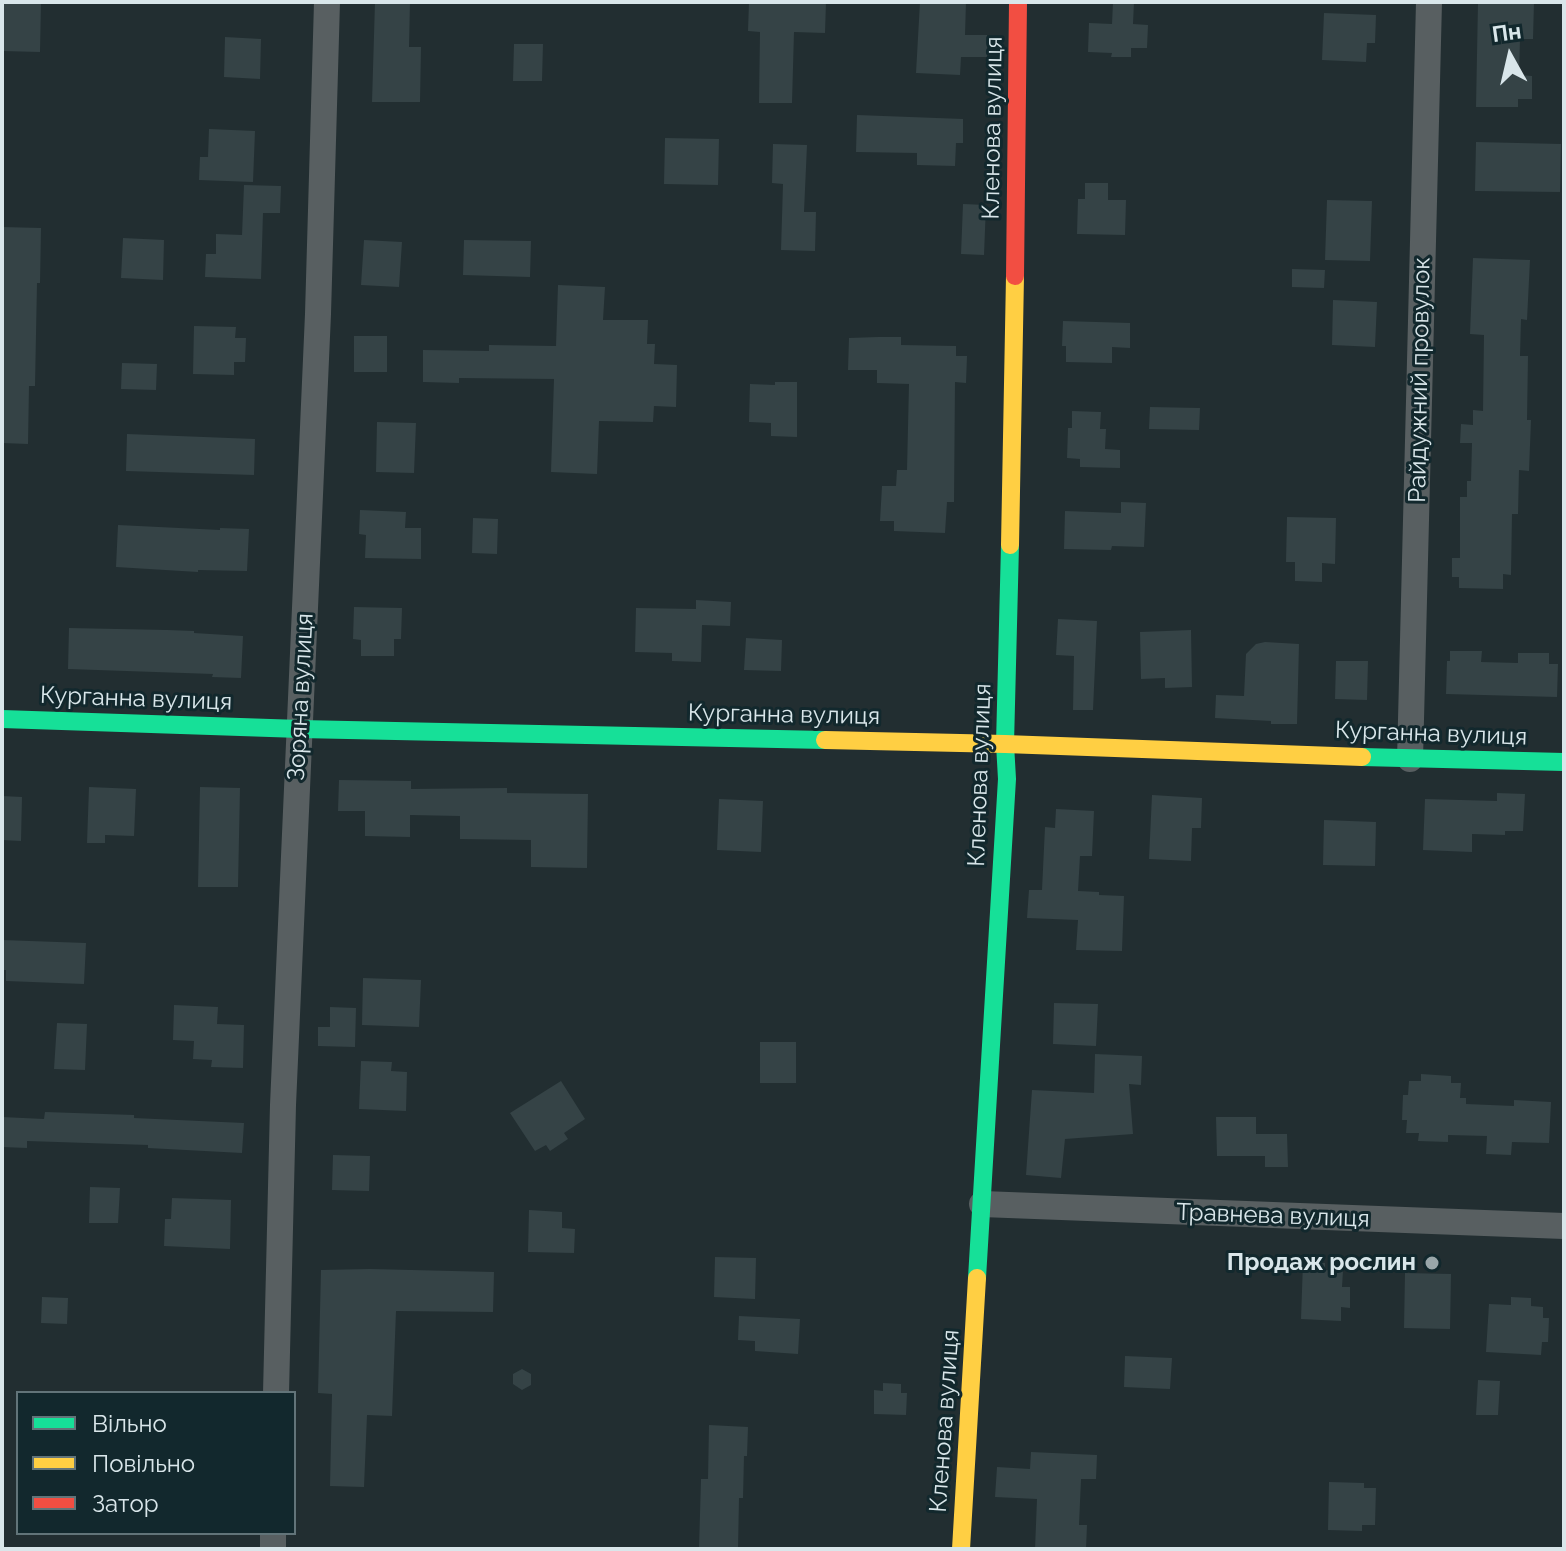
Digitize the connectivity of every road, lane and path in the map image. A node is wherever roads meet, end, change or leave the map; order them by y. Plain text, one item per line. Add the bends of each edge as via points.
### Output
1 (327, 2) edge
2 (1018, 2) edge
3 (1429, 2) edge
4 (2, 719) edge
5 (300, 729) junction
6 (1005, 744) junction
7 (1410, 759) junction
8 (1564, 762) edge
9 (982, 1204) junction
10 (1564, 1226) edge
11 (276, 1391) edge
12 (961, 1549) edge

1 - 5 street, Зоряна вулиця
2 - 6 street, Кленова вулиця
3 - 7 street, Райдужний провулок
4 - 5 street, Курганна вулиця
5 - 6 street, Курганна вулиця
5 - 11 street, Зоряна вулиця
6 - 7 street, Курганна вулиця
6 - 9 street, Кленова вулиця
7 - 8 street, Курганна вулиця
9 - 10 street, Травнева вулиця
9 - 12 street, Кленова вулиця

